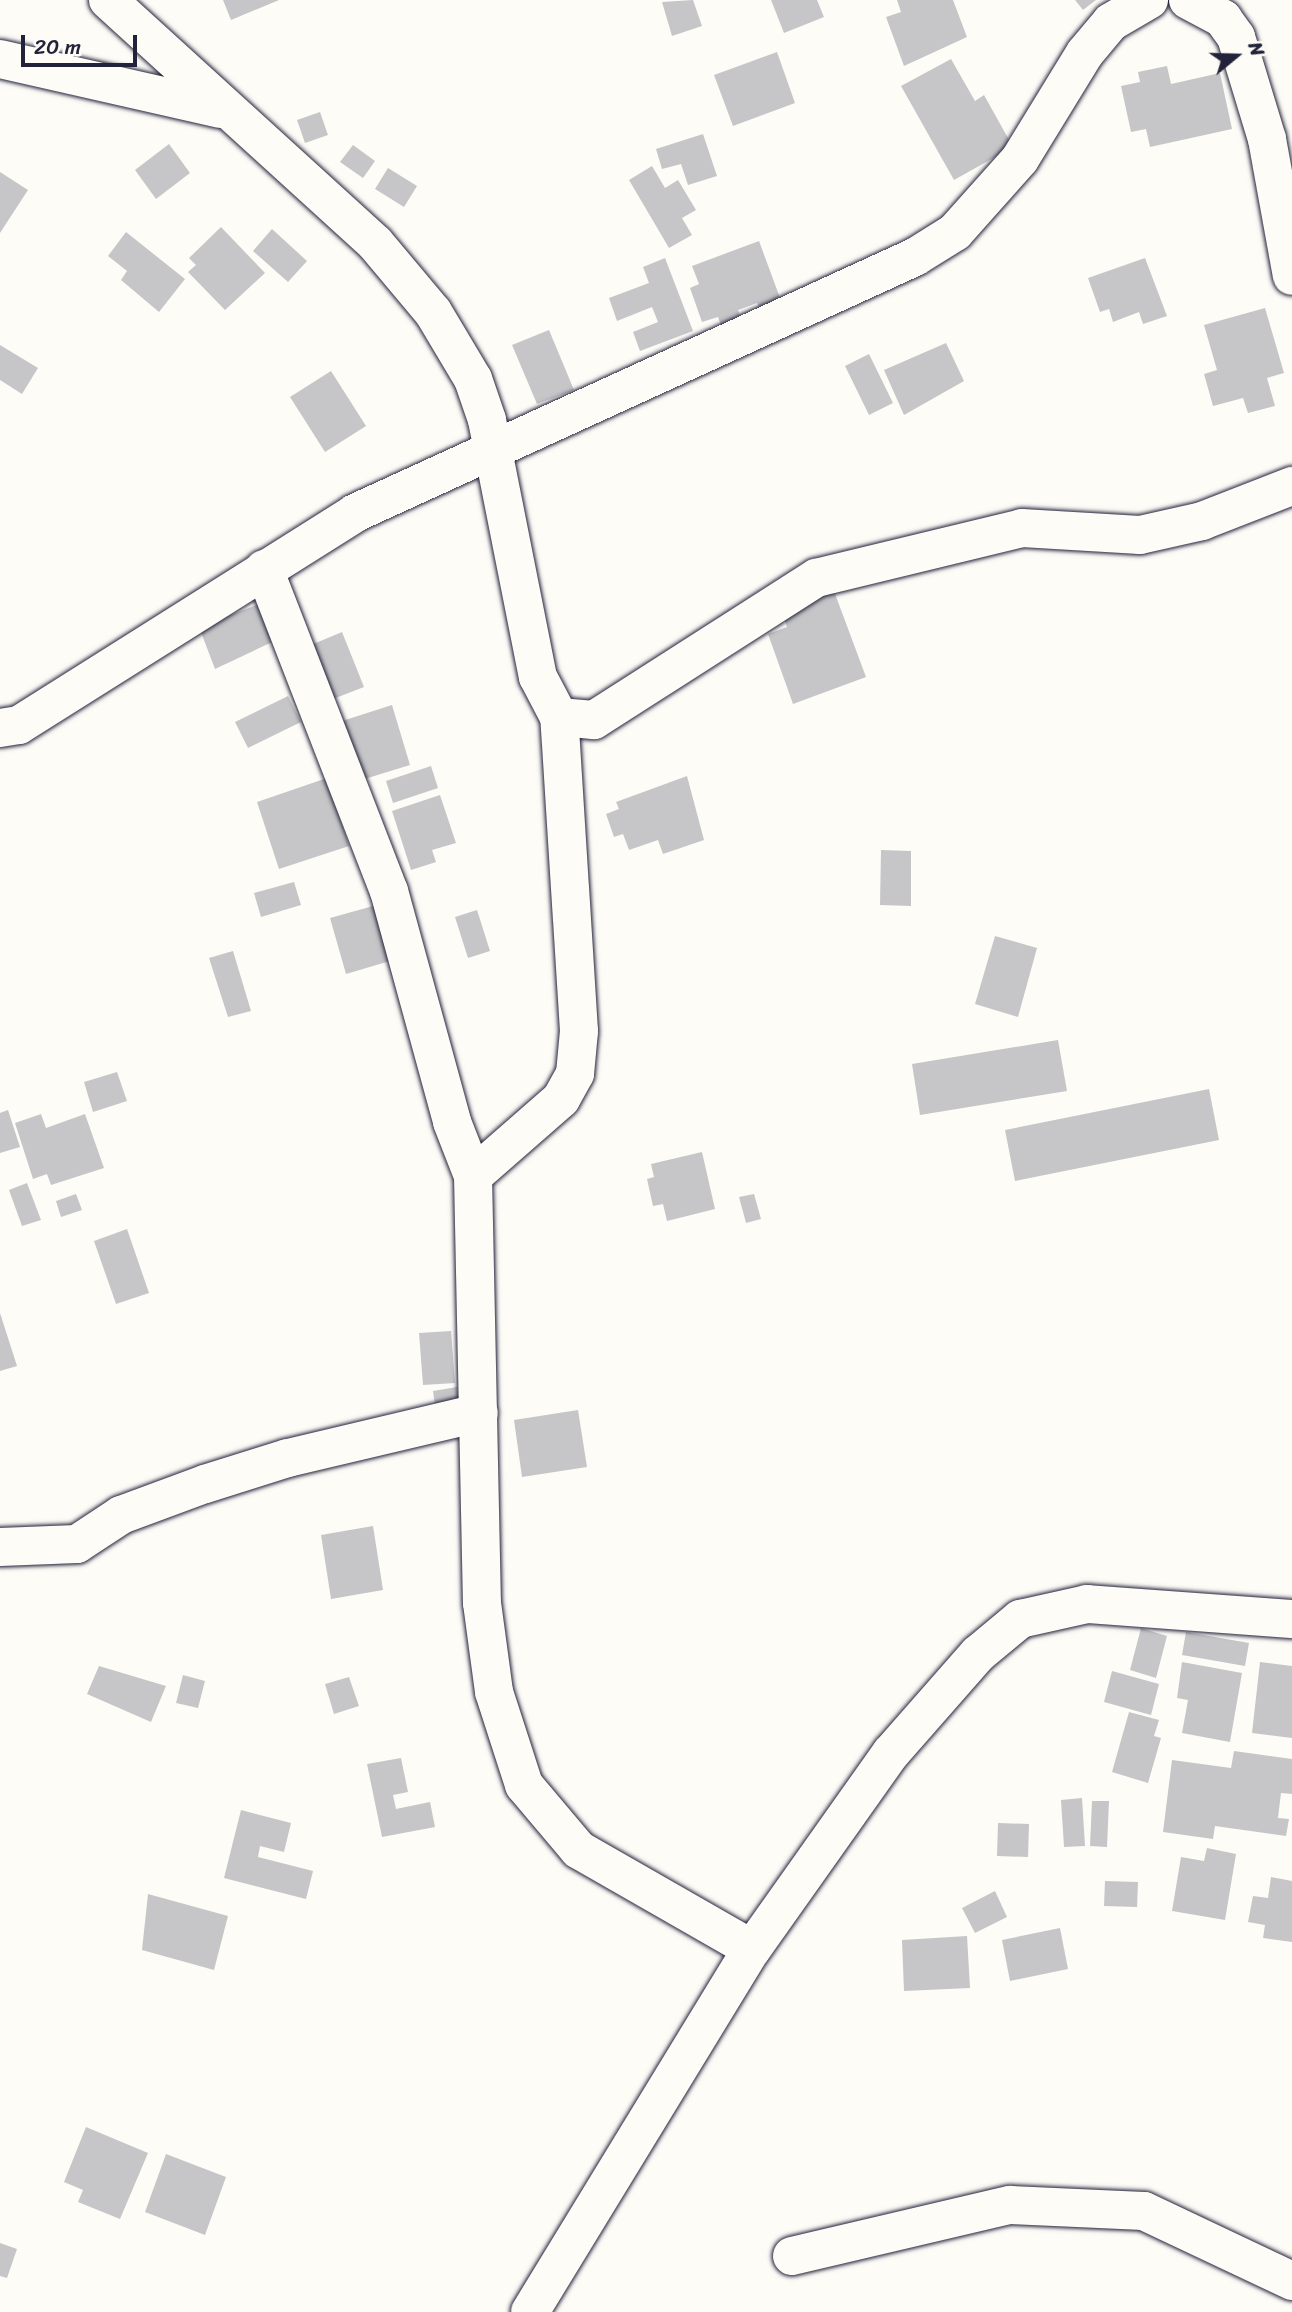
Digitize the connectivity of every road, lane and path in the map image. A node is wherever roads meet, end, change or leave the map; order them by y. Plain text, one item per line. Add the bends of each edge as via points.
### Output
1 (108, 0) edge
2 (1149, 0) edge
3 (1188, 0) edge
4 (0, 59) edge
5 (222, 109) junction
6 (1292, 276) edge
7 (496, 452) junction
8 (1292, 486) edge
9 (264, 569) junction
10 (559, 717) junction
11 (0, 728) edge
12 (473, 1177) junction
13 (479, 1413) junction
14 (0, 1546) edge
15 (1292, 1619) edge
16 (752, 1949) junction
17 (792, 2256) dead end
18 (1292, 2281) edge
19 (530, 2312) edge

1 - 5 street
2 - 7 street via 1111,22 1085,53 1020,159 955,232 915,257
3 - 6 street via 1223,19 1236,37 1267,139
4 - 5 street
5 - 7 street via 410,279 473,379
7 - 9 street via 425,477
7 - 10 street via 538,677
8 - 10 street via 1202,521 1140,536 1022,528 816,578 594,720
9 - 11 street via 19,724
9 - 12 street via 389,891 452,1122
10 - 12 street via 579,1031 575,1074 561,1100
12 - 13 street
13 - 14 street via 288,1458 205,1484 121,1515 76,1544
13 - 16 street via 482,1602 494,1692 524,1786 579,1850
15 - 16 street via 1087,1604 1020,1619 978,1654 891,1754
16 - 19 street
17 - 18 street via 1010,2205 1144,2211

